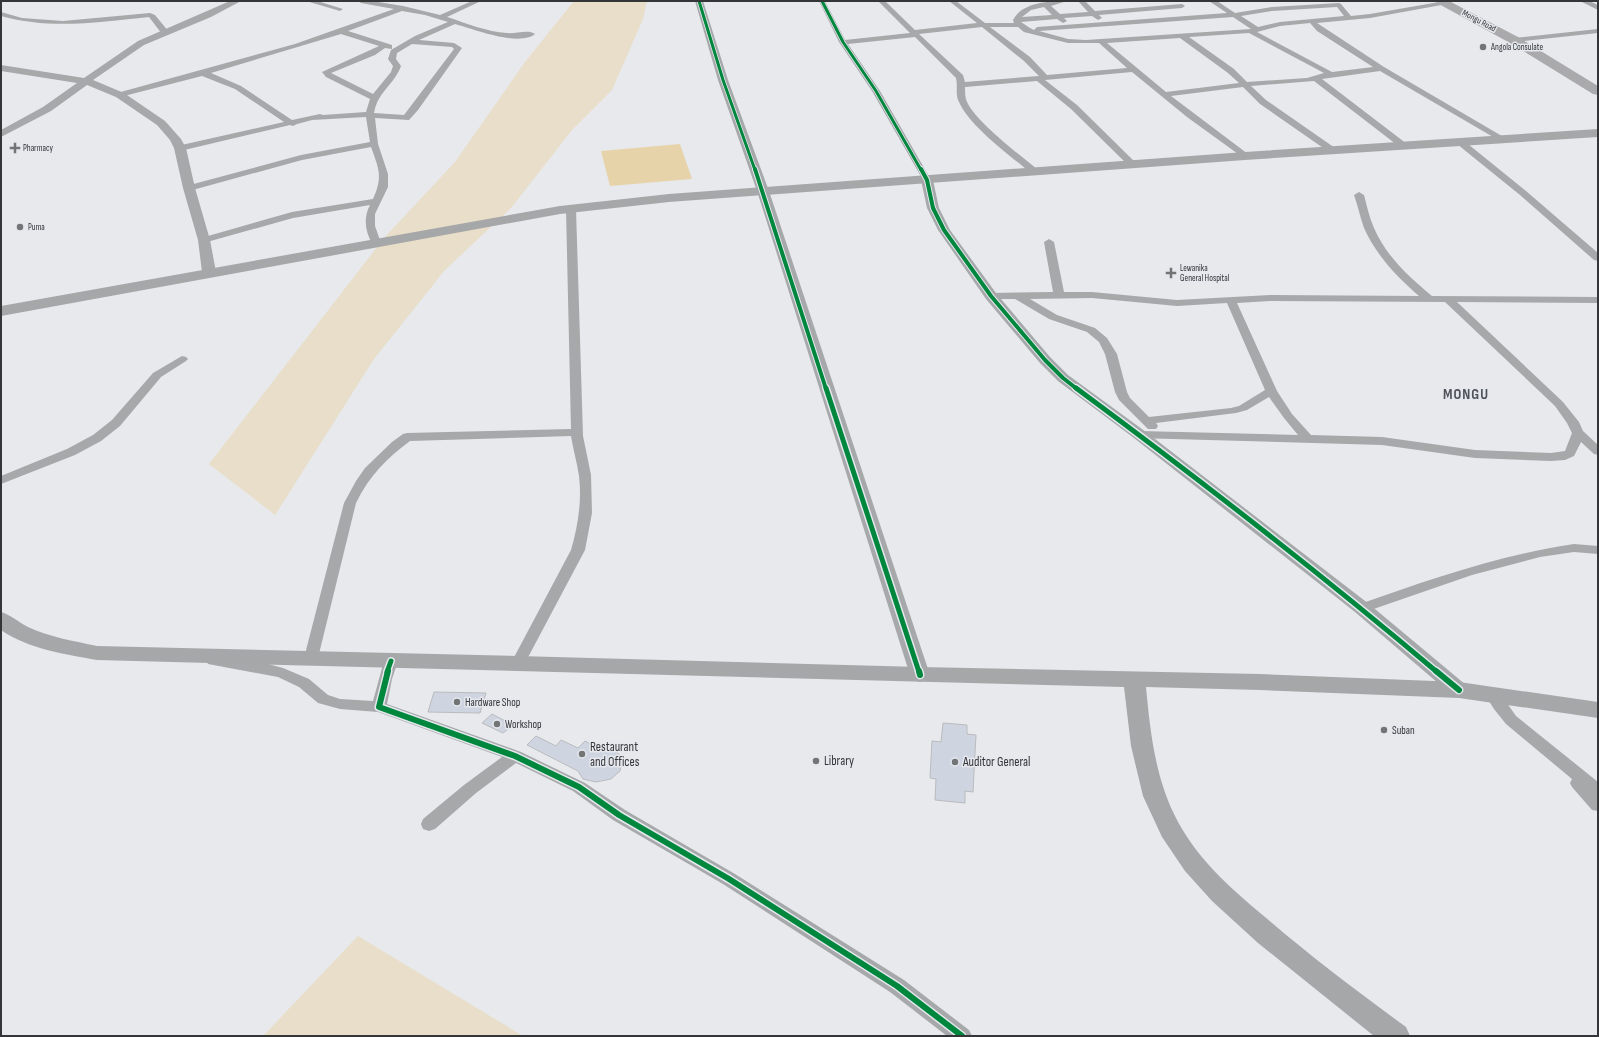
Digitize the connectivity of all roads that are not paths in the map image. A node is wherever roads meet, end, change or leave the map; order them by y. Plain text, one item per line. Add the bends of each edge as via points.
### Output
1 (237, 1) edge
2 (309, 1) edge
3 (361, 1) edge
4 (478, 1) edge
5 (699, 1) edge
6 (822, 1) edge
7 (881, 1) edge
8 (952, 1) edge
9 (1064, 1) edge
10 (1081, 1) edge
11 (1140, 1) edge
12 (1174, 1) edge
13 (1212, 1) edge
14 (1583, 1) edge
15 (1443, 2) edge
16 (1336, 3) edge
17 (1046, 5) junction
18 (1182, 6) junction
19 (402, 8) junction
20 (1598, 8) edge
21 (340, 9) dead end
22 (1150, 9) junction
23 (1, 14) edge
24 (1094, 15) junction
25 (1234, 15) junction
26 (1370, 16) junction
27 (440, 17) junction
28 (1058, 17) junction
29 (1198, 17) junction
30 (1349, 18) junction
31 (1165, 20) junction
32 (455, 21) junction
33 (1311, 21) junction
34 (1018, 23) junction
35 (983, 25) junction
36 (1368, 25) dead end
37 (1070, 27) junction
38 (1028, 30) junction
39 (1253, 30) junction
40 (339, 31) junction
41 (1598, 31) edge
42 (165, 32) junction
43 (1111, 32) junction
44 (531, 34) dead end
45 (915, 34) junction
46 (1184, 36) junction
47 (1514, 40) junction
48 (1101, 41) junction
49 (411, 42) junction
50 (843, 42) junction
51 (1086, 42) junction
52 (384, 46) junction
53 (398, 48) junction
54 (372, 53) junction
55 (392, 56) junction
56 (1, 68) edge
57 (1381, 69) junction
58 (1132, 70) junction
59 (201, 73) junction
60 (1331, 74) junction
61 (1041, 77) junction
62 (1317, 78) junction
63 (86, 81) junction
64 (963, 85) junction
65 (1245, 85) junction
66 (1598, 91) edge
67 (120, 95) junction
68 (1164, 95) junction
69 (367, 102) junction
70 (370, 114) junction
71 (313, 118) junction
72 (293, 124) junction
73 (1598, 133) edge
74 (1, 134) edge
75 (1503, 139) junction
76 (1460, 142) junction
77 (374, 144) junction
78 (1404, 146) junction
79 (180, 148) junction
80 (1332, 150) junction
81 (1246, 156) junction
82 (1133, 164) junction
83 (1035, 172) junction
84 (927, 180) junction
85 (189, 188) junction
86 (764, 191) junction
87 (1359, 195) dead end
88 (376, 201) junction
89 (571, 209) junction
90 (204, 240) junction
91 (1049, 242) dead end
92 (376, 244) junction
93 (1598, 258) edge
94 (209, 272) junction
95 (1016, 295) junction
96 (1059, 295) junction
97 (991, 296) junction
98 (1429, 299) junction
99 (1232, 300) junction
100 (1448, 300) junction
101 (1598, 300) edge
102 (1, 311) edge
103 (182, 359) dead end
104 (1271, 391) junction
105 (1143, 428) junction
106 (577, 432) junction
107 (1578, 433) junction
108 (1307, 438) junction
109 (1598, 451) edge
110 (1, 480) edge
111 (1598, 550) edge
112 (1362, 608) junction
113 (1, 619) edge
114 (191, 656) junction
115 (311, 658) junction
116 (391, 661) junction
117 (518, 663) junction
118 (920, 675) junction
119 (1134, 678) junction
120 (1459, 690) junction
121 (1492, 693) junction
122 (379, 707) junction
123 (1598, 710) edge
124 (514, 756) junction
125 (1566, 765) junction
126 (1598, 791) edge
127 (1598, 805) edge
128 (429, 824) dead end
129 (962, 1036) edge
130 (1396, 1036) edge

1 - 42 street
2 - 21 street
3 - 19 street
4 - 27 street
5 - 86 street via 723,80
6 - 50 street
7 - 45 street
8 - 35 street
9 - 17 street
10 - 24 street
11 - 22 street
12 - 18 street
13 - 25 street
14 - 20 street
15 - 26 street
15 - 47 main road, Mongu Road
16 - 25 street
16 - 30 street
17 - 28 street
17 - 34 street via 1022,12 1018,16
18 - 22 street
18 - 29 street
19 - 27 street
19 - 40 street
22 - 24 street
22 - 31 street
23 - 42 street via 22,20 62,23 150,15
24 - 28 street
24 - 43 street
25 - 29 street
25 - 39 street
26 - 30 street
26 - 36 street
27 - 32 street
28 - 34 street
28 - 37 street
29 - 31 street
30 - 33 street
31 - 43 street
31 - 46 street
32 - 44 street via 499,35
32 - 49 street
33 - 39 street
33 - 57 street
34 - 35 street
34 - 38 street
35 - 45 street
35 - 61 street via 1027,59
37 - 38 street
37 - 43 street
37 - 51 street
38 - 51 street via 1068,41
39 - 46 street
39 - 60 street
40 - 52 street
40 - 59 street
41 - 47 street
42 - 63 street via 120,56
43 - 46 street
43 - 48 street
45 - 50 street
45 - 64 street via 960,77
46 - 65 street via 1231,70
47 - 66 main road, Mongu Road
48 - 51 street
48 - 58 street
49 - 53 street
49 - 70 street via 454,45 458,48 406,118
50 - 84 street via 880,97
52 - 53 street
52 - 54 street
53 - 55 street
54 - 55 street
54 - 69 street via 326,72
55 - 69 street via 397,66 395,72
56 - 63 street
57 - 60 street
57 - 75 street
58 - 61 street
58 - 68 street
59 - 67 street
59 - 72 street via 228,82
60 - 62 street
61 - 64 street
61 - 82 street
62 - 65 street
62 - 78 street
63 - 67 street
63 - 74 street via 47,109
64 - 83 street via 962,100 968,111
65 - 68 street
65 - 80 street via 1263,102
67 - 79 street via 161,123
68 - 81 street via 1200,125
69 - 70 street
69 - 71 street
70 - 71 street
70 - 77 street
71 - 72 street
72 - 79 street
73 - 75 main road
75 - 76 main road
76 - 78 main road
76 - 93 street
77 - 85 street via 301,158
77 - 88 street via 384,174 383,187
78 - 80 main road
79 - 85 street
80 - 81 main road
81 - 82 main road
82 - 83 main road
83 - 84 main road
84 - 86 main road
84 - 97 street via 933,208 944,230
85 - 90 street
86 - 89 main road
86 - 118 street
87 - 98 street via 1370,230 1389,262 1401,276
88 - 90 street via 292,215
88 - 92 street via 370,214
89 - 92 main road
89 - 106 street
90 - 94 street
91 - 96 street
92 - 94 main road
94 - 102 main road
95 - 96 street
95 - 97 street
95 - 105 street via 1053,316 1092,330 1103,340 1111,354 1121,392
96 - 99 street via 1092,295 1177,303
97 - 105 street via 1027,341 1063,378
98 - 99 street
98 - 100 street
99 - 104 street
100 - 101 street
100 - 107 street via 1559,404
103 - 110 street via 157,375 132,407 97,438 71,452
104 - 105 street via 1243,408
104 - 108 street
105 - 108 street via 1163,435
105 - 112 street
106 - 115 street via 407,437 389,450 373,465 359,486 346,514
106 - 117 street via 585,476 587,506 583,533 578,550
107 - 108 street via 1570,453 1565,456 1475,454 1382,442
107 - 109 street
111 - 112 street via 1574,548 1540,553 1467,572
112 - 120 street
113 - 114 main road via 16,629 65,647 97,653
114 - 115 main road
114 - 122 street via 283,673 304,683 323,699 340,704
115 - 116 main road
116 - 117 main road
116 - 122 street
117 - 118 main road
118 - 119 main road
119 - 120 main road
119 - 130 main road via 1142,749 1150,780 1162,812 1202,875 1227,901 1290,954
120 - 121 main road
121 - 123 main road
121 - 125 street via 1511,720
122 - 124 street
124 - 128 street
124 - 129 street via 579,788 619,815 729,880 897,986
125 - 126 street
125 - 127 street via 1576,781

